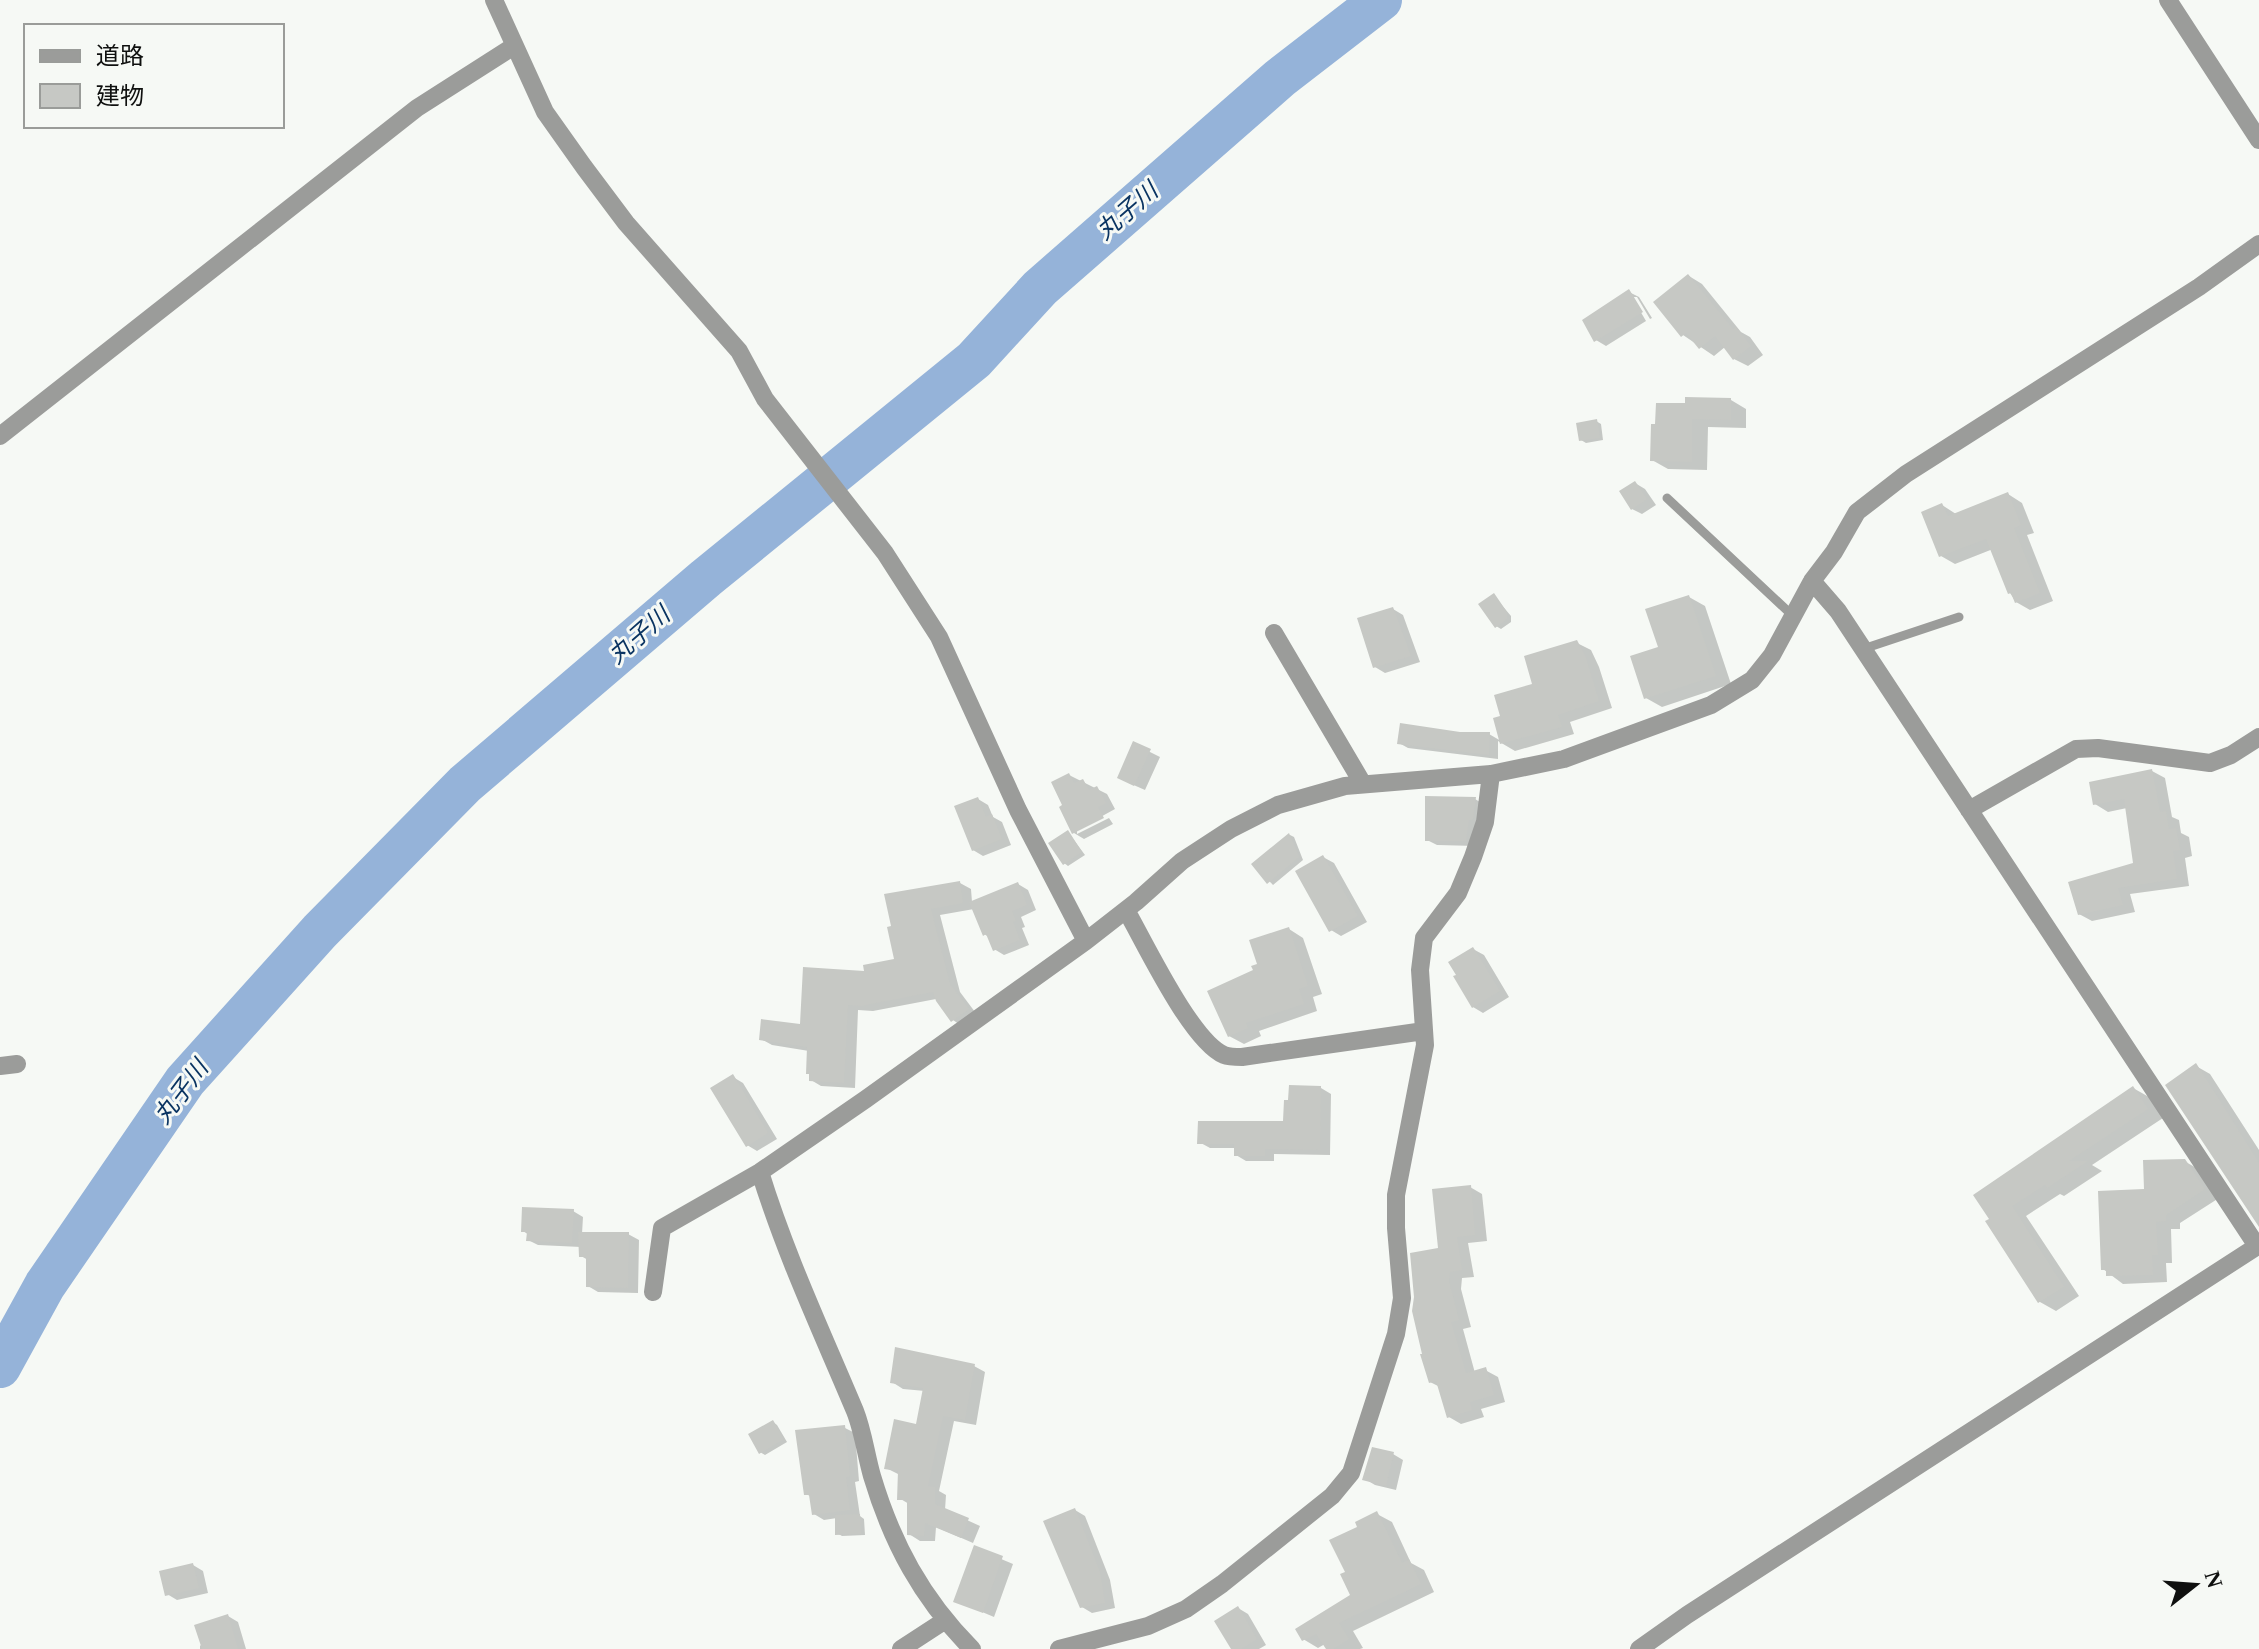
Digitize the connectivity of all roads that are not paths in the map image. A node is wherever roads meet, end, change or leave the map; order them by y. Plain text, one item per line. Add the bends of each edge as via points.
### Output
1 (494, 0) edge
2 (2168, 0) edge
3 (514, 46) junction
4 (2259, 140) edge
5 (2259, 244) edge
6 (0, 436) edge
7 (1667, 498) dead end
8 (1812, 581) junction
9 (1793, 616) junction
10 (1959, 617) dead end
11 (1274, 633) dead end
12 (1863, 649) junction
13 (2259, 737) edge
14 (1491, 774) junction
15 (1363, 784) junction
16 (1969, 810) junction
17 (1126, 910) junction
18 (1086, 941) junction
19 (1424, 1031) junction
20 (760, 1172) junction
21 (2258, 1245) edge
22 (653, 1292) dead end
23 (944, 1621) junction
24 (901, 1649) edge
25 (972, 1649) edge
26 (1059, 1649) edge
27 (1639, 1649) edge

1 - 3 street
2 - 4 street
3 - 6 street via 417,108
3 - 18 street via 545,112 584,167 739,351 765,399 885,553 939,637 1018,810
5 - 8 street via 1906,474 1857,512
7 - 9 lane
8 - 9 street
8 - 12 street
9 - 14 street via 1752,680 1711,705 1564,759
10 - 12 lane
11 - 15 street
12 - 16 street
13 - 16 street via 2210,763 2076,749
14 - 15 street
14 - 19 street via 1485,822 1473,857 1458,893 1424,938
15 - 17 street via 1278,805 1231,829 1182,861
16 - 21 street
17 - 18 street
17 - 19 street via 1188,1018 1205,1042 1224,1055 1242,1057
18 - 20 street
19 - 26 street via 1422,1070 1396,1195 1402,1298 1351,1473 1332,1496 1186,1609 1148,1626
20 - 22 street via 662,1228
20 - 23 street via 779,1235 857,1415 891,1531
21 - 27 street
23 - 24 street
23 - 25 street

